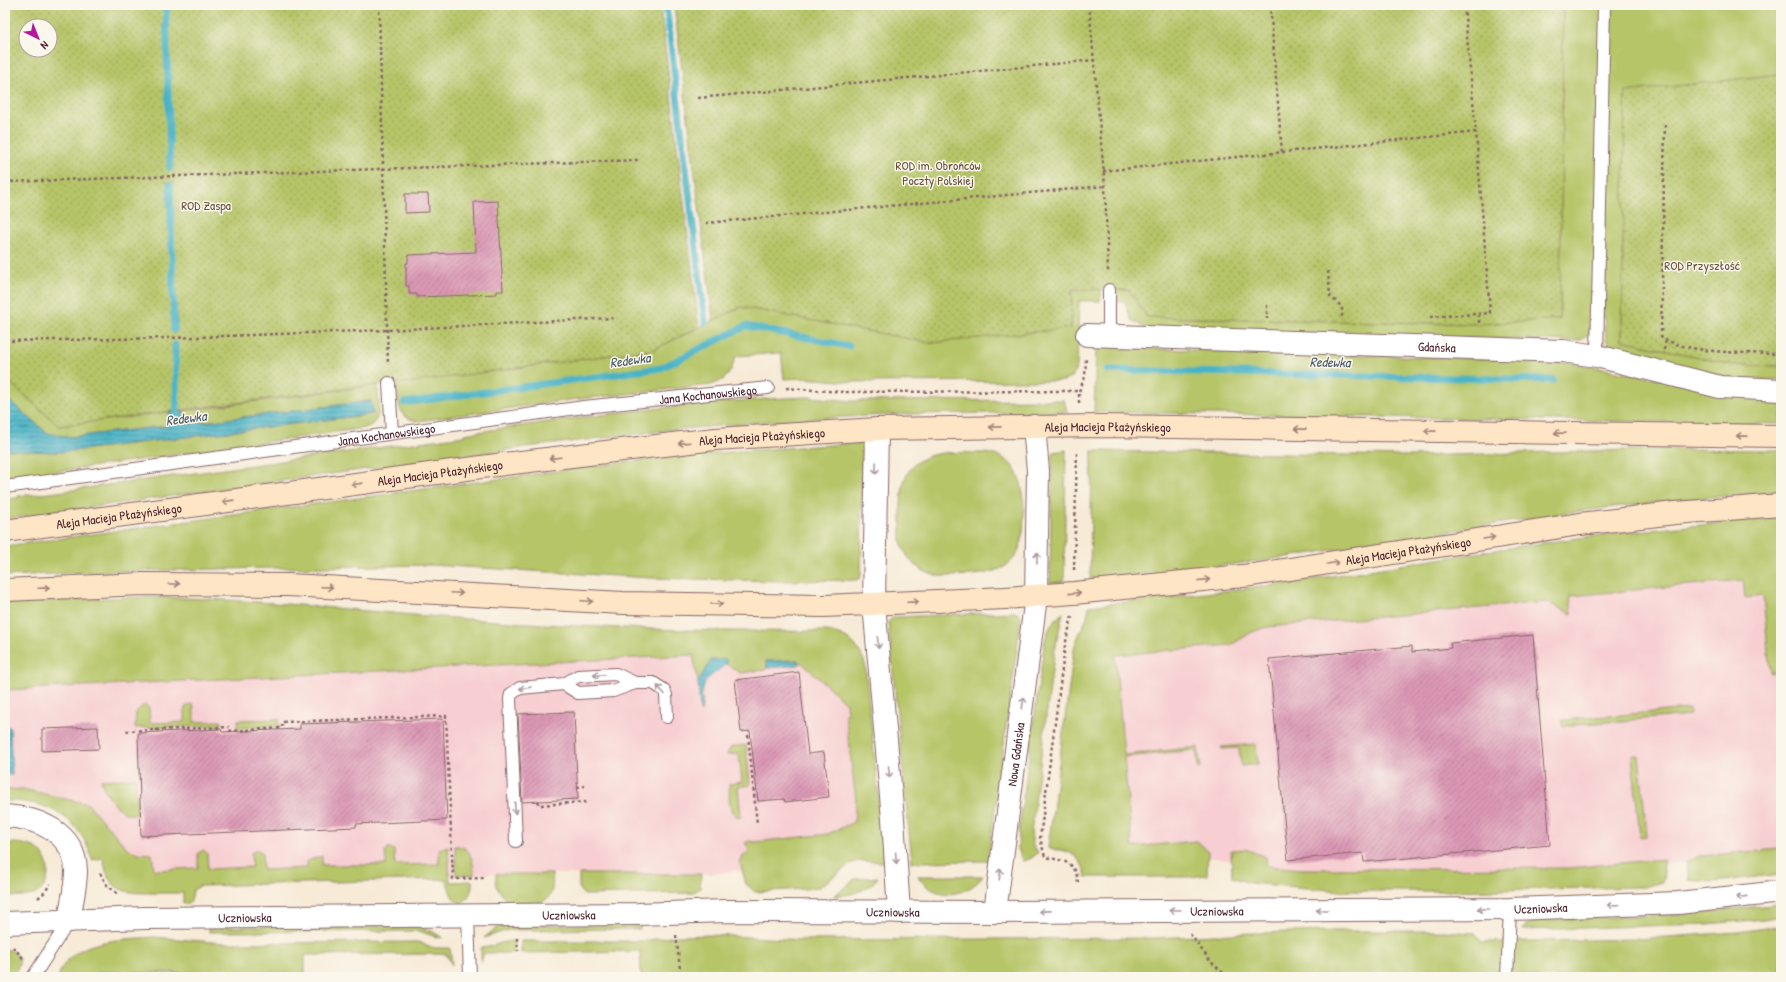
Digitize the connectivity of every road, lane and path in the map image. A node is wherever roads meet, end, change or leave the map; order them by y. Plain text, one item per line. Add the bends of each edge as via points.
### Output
1 (379, 5) edge
2 (1089, 5) edge
3 (1270, 5) edge
4 (1464, 5) edge
5 (1604, 5) edge
6 (1095, 60) junction
7 (698, 98) dead end
8 (1665, 125) dead end
9 (1476, 132) junction
10 (1282, 153) junction
11 (638, 160) dead end
12 (383, 169) junction
13 (1103, 171) junction
14 (5, 182) edge
15 (1105, 186) junction
16 (706, 223) dead end
17 (1328, 271) dead end
18 (1109, 290) joint
19 (1267, 305) dead end
20 (1479, 314) junction
21 (1430, 317) dead end
22 (613, 318) dead end
23 (1268, 320) dead end
24 (1342, 322) dead end
25 (1479, 324) dead end
26 (387, 330) junction
27 (1098, 335) junction
28 (1666, 340) junction
29 (5, 341) edge
30 (1664, 349) dead end
31 (1781, 354) edge
32 (1597, 356) junction
33 (389, 383) joint
34 (768, 388) joint
35 (1781, 390) edge
36 (1079, 391) junction
37 (1078, 405) dead end
38 (1034, 426) junction
39 (877, 429) junction
40 (392, 434) junction
41 (1781, 436) edge
42 (1077, 450) dead end
43 (5, 487) edge
44 (1781, 505) edge
45 (5, 531) edge
46 (1074, 574) dead end
47 (5, 590) edge
48 (1036, 597) junction
49 (874, 604) junction
50 (1072, 616) dead end
51 (634, 683) junction
52 (564, 684) junction
53 (667, 717) dead end
54 (126, 731) dead end
55 (748, 736) dead end
56 (585, 786) dead end
57 (578, 787) dead end
58 (538, 801) dead end
59 (586, 802) dead end
60 (5, 816) edge
61 (757, 824) dead end
62 (516, 840) dead end
63 (76, 871) junction
64 (484, 878) dead end
65 (1078, 884) dead end
66 (1781, 892) edge
67 (124, 897) dead end
68 (33, 900) dead end
69 (1510, 909) junction
70 (899, 912) junction
71 (995, 912) junction
72 (468, 915) junction
73 (69, 921) junction
74 (5, 923) edge
75 (675, 930) dead end
76 (1189, 932) dead end
77 (517, 935) dead end
78 (8, 944) dead end
79 (518, 951) dead end
80 (22, 965) dead end
81 (33, 977) edge
82 (470, 977) edge
83 (681, 977) edge
84 (1228, 977) edge
85 (1507, 977) edge

1 - 12 path
2 - 6 path
3 - 10 path
4 - 9 path
5 - 32 lane
6 - 7 path
6 - 13 path
8 - 28 path via 1661,336
9 - 10 path
9 - 20 path via 1490,313
10 - 13 path
11 - 12 path
12 - 14 path
12 - 26 path
13 - 15 path
15 - 16 path
15 - 18 path
17 - 24 path via 1330,296 1342,307
18 - 27 lane
19 - 23 path
20 - 21 path
20 - 25 path
22 - 26 path
26 - 29 path
26 - 33 path
27 - 32 street, Gdańska via 1563,351
27 - 36 path
28 - 30 path
28 - 31 path via 1702,350
32 - 35 street, Gdańska via 1720,387
33 - 40 lane
34 - 36 path via 806,388 843,392
34 - 40 lane, Jana Kochanowskiego via 584,407
36 - 37 path
38 -> 39 main road, Aleja Macieja Płażyńskiego
41 -> 38 main road, Aleja Macieja Płażyńskiego
48 -> 38 street, Aleja Macieja Płażyńskiego via 1038,471
39 -> 45 main road, Aleja Macieja Płażyńskiego via 715,439 504,464
39 -> 49 street
40 - 43 lane, Jana Kochanowskiego
42 - 46 path
48 -> 44 main road, Aleja Macieja Płażyńskiego via 1252,575 1580,524 1675,513
47 -> 49 main road, Aleja Macieja Płażyńskiego via 143,584 288,585 624,603 824,606
49 -> 48 main road, Aleja Macieja Płażyńskiego
71 -> 48 street, Nowa Gdańska
49 -> 70 street
50 - 65 path via 1065,646 1040,838 1045,857 1070,864 1077,874
51 - 52 lane via 613,691 578,693
51 -> 52 lane via 616,674 578,676
53 -> 51 lane via 664,690 653,683
52 -> 62 lane via 520,688 511,694
54 - 64 path via 282,728 282,722 446,716 453,879
55 - 61 path
56 - 57 path
58 - 59 path via 539,805
60 - 63 street via 23,817 42,823 57,833 67,844
63 - 67 path via 99,868 107,885
63 - 68 path via 53,875 45,892
63 - 73 street
66 -> 69 street, Uczniowska via 1678,903
69 -> 71 street, Uczniowska
69 - 85 lane
70 - 71 street, Uczniowska
70 - 72 street, Uczniowska via 725,911
72 - 73 street, Uczniowska
72 - 82 lane
73 - 74 street, Uczniowska
73 - 81 lane
75 - 83 path
76 - 84 path via 1211,962
77 - 79 path
78 - 80 path via 16,948 22,957

